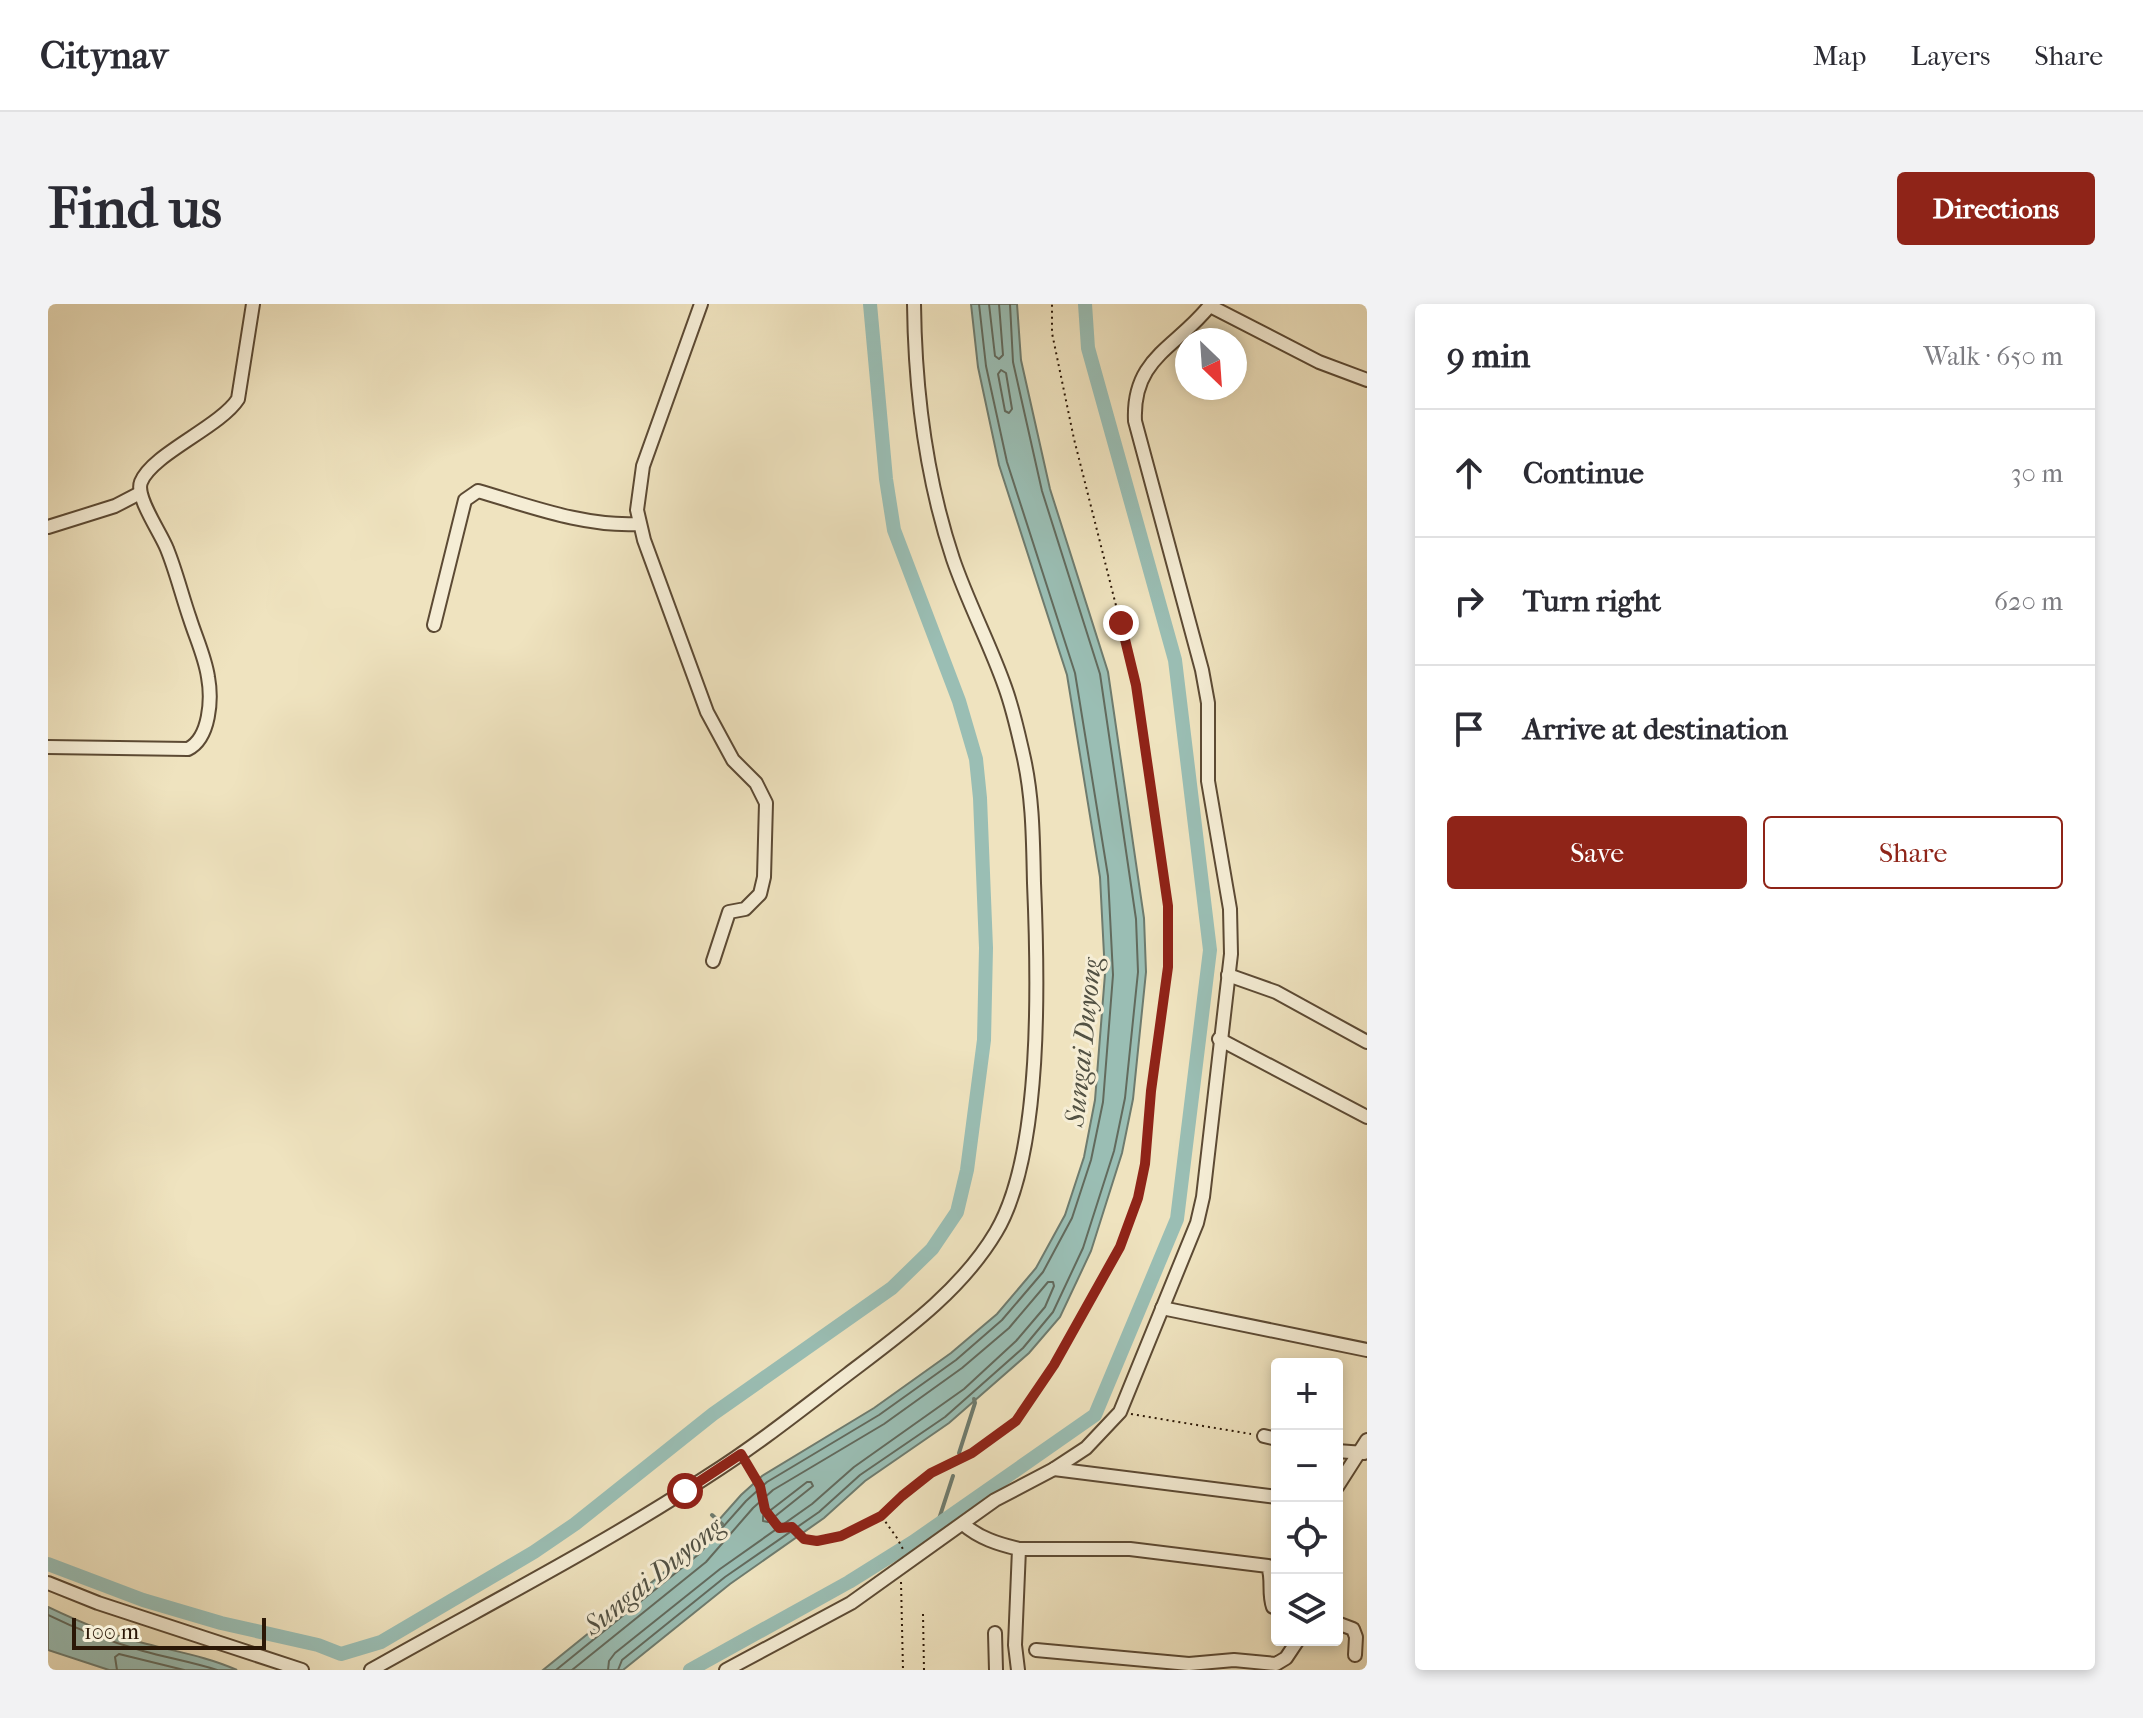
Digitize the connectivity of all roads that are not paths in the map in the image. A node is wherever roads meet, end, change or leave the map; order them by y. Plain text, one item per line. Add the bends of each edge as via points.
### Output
1 (253, 304) edge
2 (701, 304) edge
3 (914, 304) edge
4 (1210, 305) edge
5 (1367, 380) edge
6 (140, 493) junction
7 (639, 524) junction
8 (48, 527) edge
9 (434, 625) dead end
10 (48, 747) edge
11 (713, 961) dead end
12 (1228, 975) junction
13 (1219, 1039) junction
14 (1367, 1042) edge
15 (1367, 1117) edge
16 (1162, 1308) junction
17 (1367, 1350) edge
18 (1367, 1440) edge
19 (1362, 1454) edge
20 (1054, 1469) junction
21 (1343, 1479) edge
22 (1271, 1496) edge
23 (963, 1524) junction
24 (1019, 1549) junction
25 (1271, 1576) edge
26 (1271, 1576) edge
27 (48, 1583) edge
28 (1271, 1602) edge
29 (1343, 1625) edge
30 (1015, 1645) junction
31 (1294, 1646) edge
32 (1036, 1650) dead end
33 (1355, 1655) dead end
34 (1230, 1665) edge
35 (302, 1670) edge
36 (371, 1670) edge
37 (726, 1670) edge
38 (996, 1670) edge
39 (1018, 1670) edge

1 - 6 street via 238,399 230,411 148,472
2 - 7 street via 643,466
3 - 36 street via 927,451 946,536 1006,689 1031,798 1034,1037 1024,1152 1010,1204 972,1268 895,1338 741,1454 620,1532
4 - 5 street via 1319,362
4 - 12 street via 1146,369 1134,404 1208,703 1208,781 1230,909
6 - 8 street
6 - 10 street via 167,549 203,659 210,696 203,734 188,749
7 - 9 street via 558,514 478,491 465,500
7 - 11 street via 707,712 733,760 756,783 766,803 760,894 745,909 729,912
12 - 13 street
12 - 14 street via 1276,992
13 - 15 street
13 - 16 street via 1203,1197 1190,1245
16 - 17 street
16 - 20 street via 1120,1412 1086,1448
18 - 19 street
19 - 21 street
20 - 22 street
20 - 23 street
23 - 24 street via 997,1544
23 - 37 street via 851,1603
24 - 25 street via 1130,1549 1268,1566
24 - 30 street
26 - 28 street
27 - 35 street
29 - 33 street via 1353,1629
30 - 38 street via 995,1638
30 - 39 street
31 - 34 street via 1276,1664
32 - 34 street

